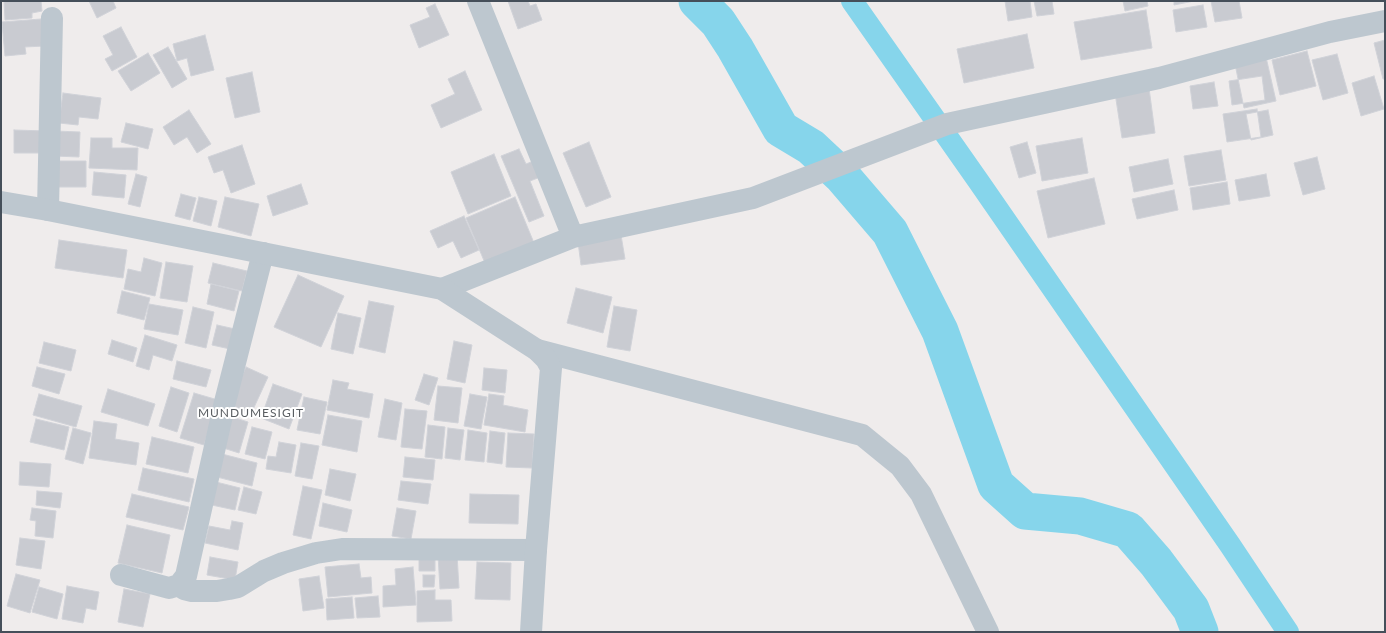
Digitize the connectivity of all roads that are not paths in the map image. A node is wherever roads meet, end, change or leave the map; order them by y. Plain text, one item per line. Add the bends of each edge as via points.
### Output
1 (478, 1) edge
2 (52, 18) dead end
3 (1385, 21) edge
4 (1, 202) edge
5 (48, 210) junction
6 (573, 237) junction
7 (263, 253) junction
8 (442, 289) junction
9 (537, 350) junction
10 (536, 550) junction
11 (121, 575) dead end
12 (179, 585) junction
13 (531, 632) edge
14 (988, 632) edge

1 - 6 street
2 - 5 street
3 - 6 street via 1330,32 1159,78 940,126 753,198
4 - 5 street
5 - 7 street
6 - 8 street
7 - 8 street
7 - 12 street via 225,402 186,576
8 - 9 street
9 - 10 street via 551,368
9 - 14 street via 862,435 900,466 921,494
10 - 12 street via 342,549 316,553 283,563 238,587 217,592 192,591
10 - 13 street
11 - 12 street via 169,588

